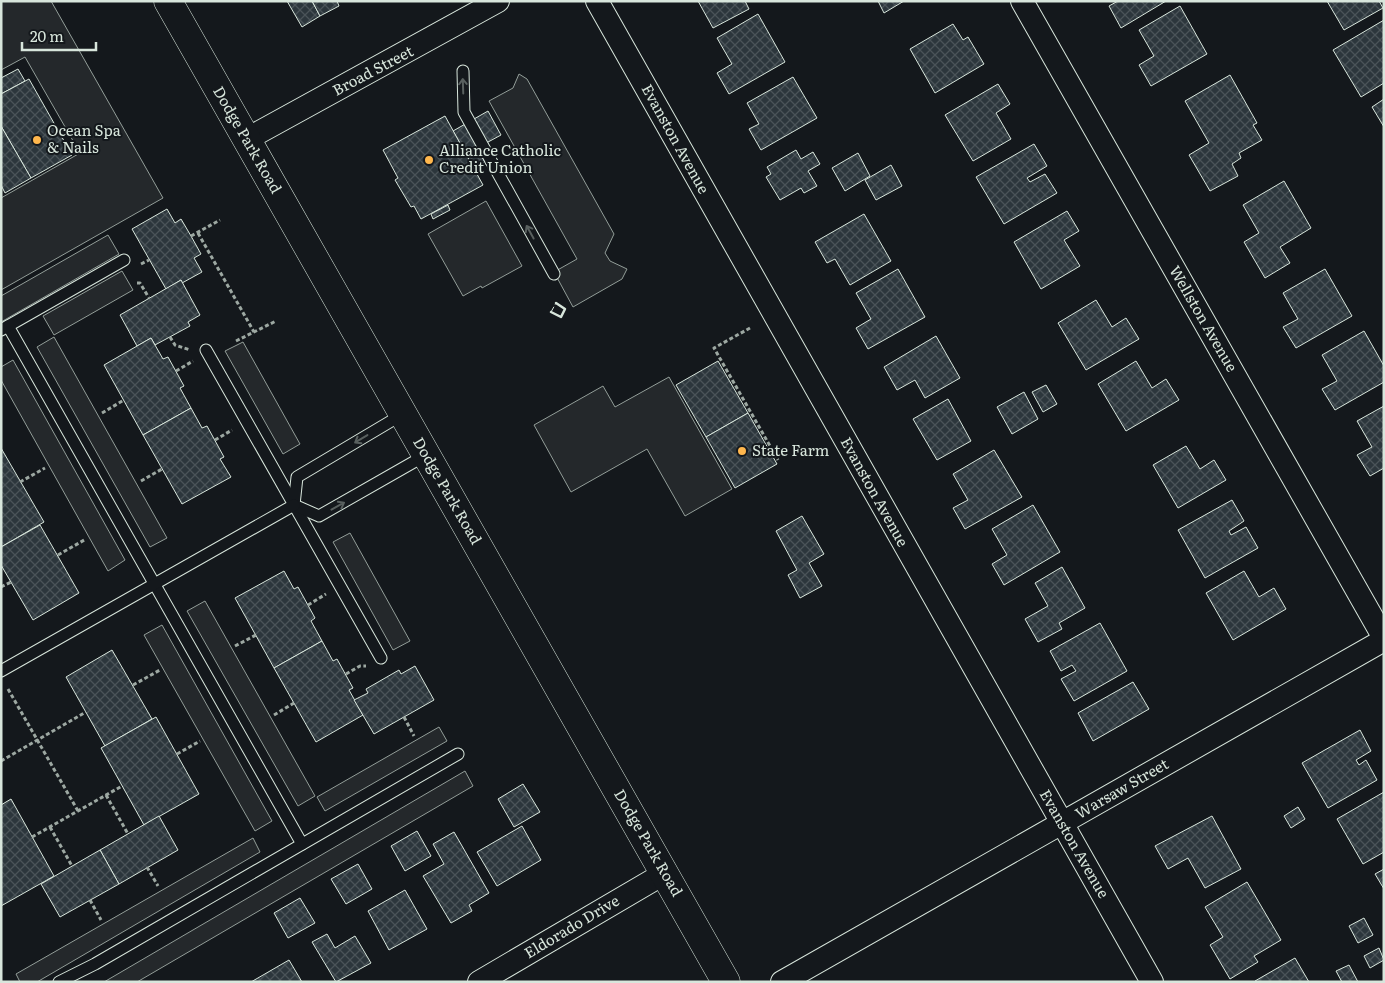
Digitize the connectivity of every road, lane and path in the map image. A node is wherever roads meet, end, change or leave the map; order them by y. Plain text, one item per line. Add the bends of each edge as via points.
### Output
1 (168, 1) edge
2 (498, 1) edge
3 (597, 1) edge
4 (1022, 1) edge
5 (463, 71) dead end
6 (246, 139) junction
7 (220, 220) dead end
8 (198, 233) junction
9 (191, 236) dead end
10 (124, 260) dead end
11 (554, 274) dead end
12 (137, 283) dead end
13 (149, 298) dead end
14 (276, 321) dead end
15 (5, 328) edge
16 (750, 328) dead end
17 (254, 332) junction
18 (170, 337) dead end
19 (236, 341) dead end
20 (206, 350) dead end
21 (194, 353) dead end
22 (196, 360) dead end
23 (176, 371) dead end
24 (124, 400) dead end
25 (102, 413) dead end
26 (403, 414) junction
27 (234, 428) dead end
28 (215, 440) dead end
29 (426, 455) junction
30 (778, 460) dead end
31 (45, 468) dead end
32 (162, 469) dead end
33 (141, 481) dead end
34 (20, 482) dead end
35 (294, 505) junction
36 (86, 539) dead end
37 (58, 555) dead end
38 (11, 582) dead end
39 (155, 584) junction
40 (1, 587) edge
41 (331, 591) dead end
42 (308, 605) dead end
43 (256, 635) dead end
44 (1384, 639) edge
45 (235, 646) dead end
46 (381, 658) dead end
47 (370, 664) dead end
48 (160, 670) dead end
49 (1, 671) edge
50 (346, 674) dead end
51 (133, 685) dead end
52 (8, 689) dead end
53 (294, 703) dead end
54 (86, 712) dead end
55 (274, 715) dead end
56 (404, 717) dead end
57 (414, 736) dead end
58 (37, 740) junction
59 (200, 741) dead end
60 (177, 754) dead end
61 (458, 754) dead end
62 (1, 761) edge
63 (122, 786) dead end
64 (106, 795) junction
65 (78, 811) junction
66 (1062, 823) junction
67 (50, 827) junction
68 (128, 834) dead end
69 (32, 837) dead end
70 (302, 844) junction
71 (72, 866) dead end
72 (147, 867) dead end
73 (664, 872) junction
74 (158, 886) dead end
75 (90, 900) dead end
76 (101, 920) dead end
77 (59, 982) edge
78 (479, 982) edge
79 (726, 982) edge
80 (782, 982) edge
81 (1152, 982) edge

1 - 6 street, Dodge Park Road
2 - 6 street, Broad Street
3 - 66 street, Evanston Avenue
4 - 44 street, Wellston Avenue
11 -> 5 lane via 464,112
6 - 26 street, Dodge Park Road
7 - 8 path
8 - 9 path
8 - 17 path
10 - 15 lane
12 - 13 path
14 - 17 path
15 - 39 lane
16 - 30 path via 714,348
17 - 19 path
18 - 21 path via 175,345
20 - 35 lane
22 - 23 path
24 - 25 path
26 - 29 street, Dodge Park Road
26 -> 35 lane via 297,477
27 - 28 path
35 -> 29 lane via 319,516
29 - 73 street, Dodge Park Road
31 - 34 path
32 - 33 path
35 - 39 lane
35 - 46 lane
36 - 37 path
38 - 40 path
39 - 49 lane
39 - 70 lane
41 - 42 path
43 - 45 path
44 - 66 street, Warsaw Street
47 - 50 path
48 - 51 path
52 - 58 path
53 - 55 path
54 - 58 path
56 - 57 path
58 - 62 path
58 - 65 path
59 - 60 path
61 - 70 lane
63 - 64 path
64 - 65 path
64 - 68 path
65 - 67 path
66 - 80 street, Warsaw Street
66 - 81 street, Evanston Avenue
67 - 69 path
67 - 71 path
70 - 77 lane
72 - 74 path
73 - 78 street, Eldorado Drive
73 - 79 street, Dodge Park Road
75 - 76 path

